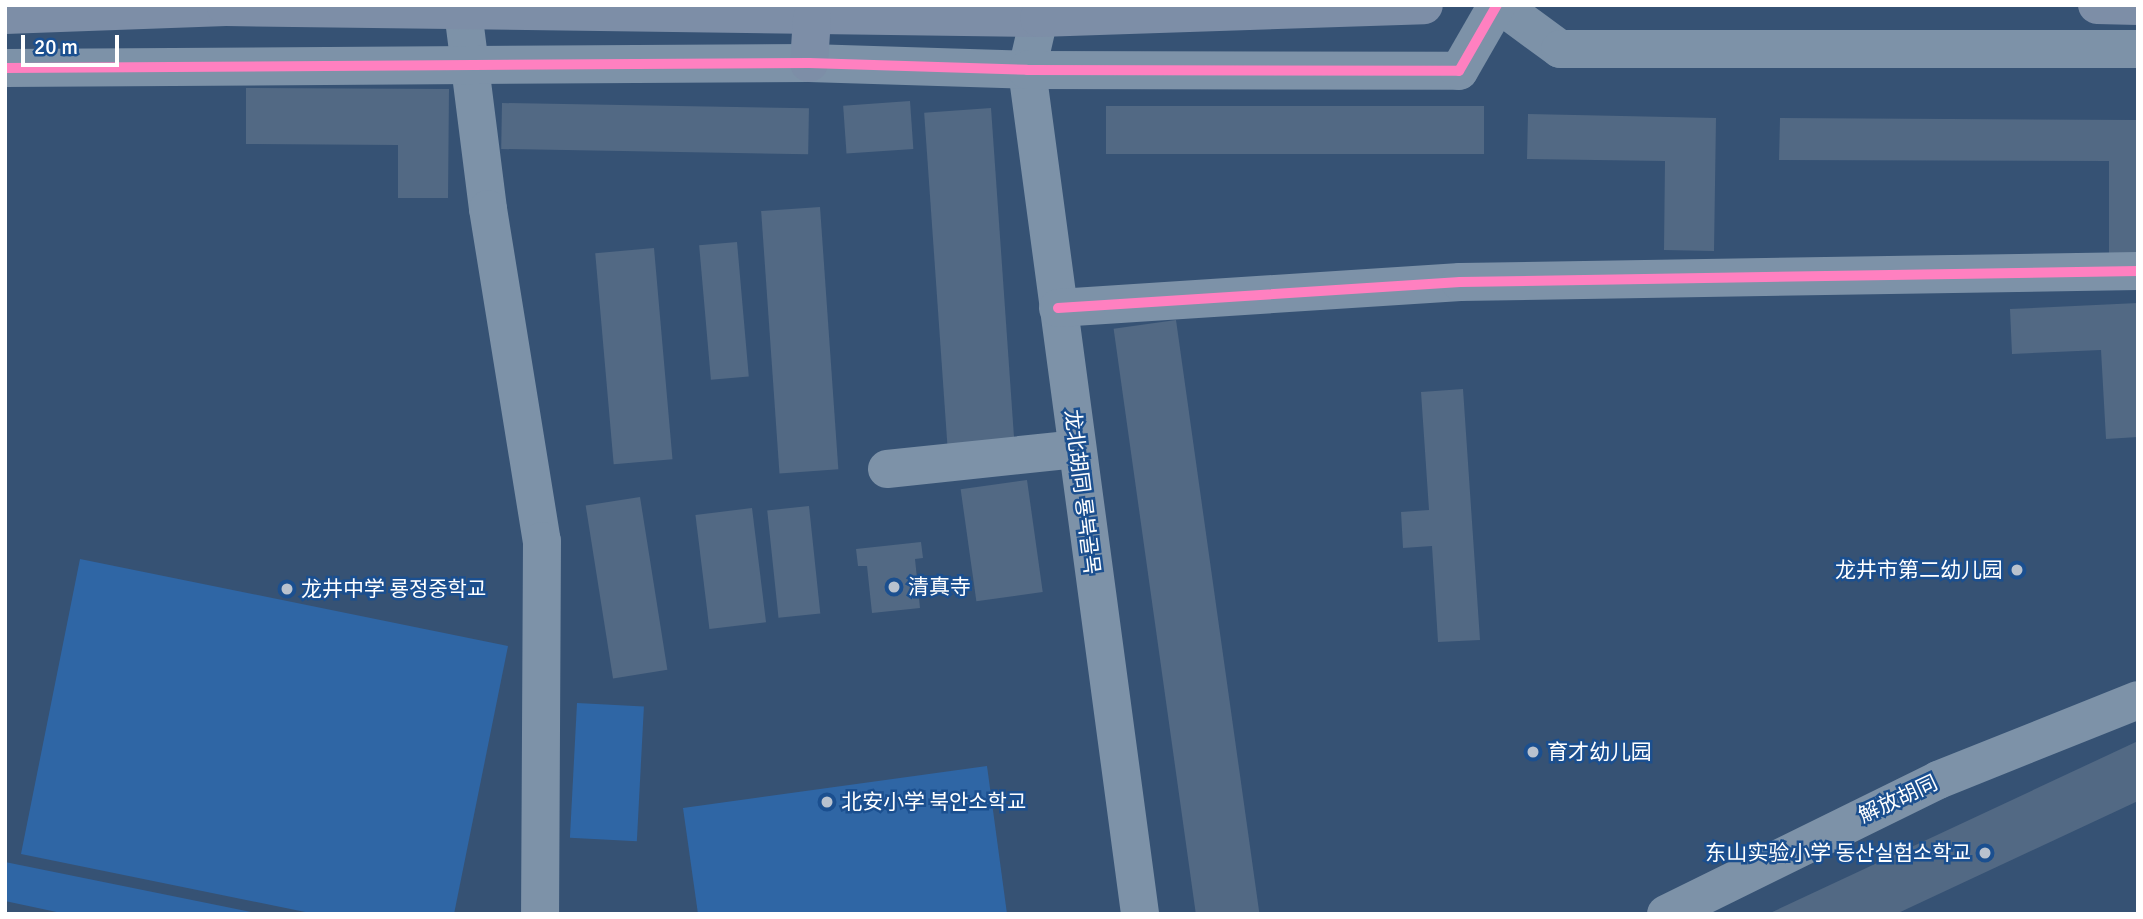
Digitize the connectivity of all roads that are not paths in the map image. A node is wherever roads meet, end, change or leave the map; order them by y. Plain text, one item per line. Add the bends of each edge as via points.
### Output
1 (1424, 5) edge
2 (1499, 5) edge
3 (2097, 5) edge
4 (226, 6) edge
5 (407, 6) edge
6 (2138, 6) edge
7 (1132, 7) edge
8 (463, 11) junction
9 (5, 15) edge
10 (812, 18) junction
11 (1039, 18) junction
12 (2138, 49) edge
13 (809, 63) junction
14 (474, 66) junction
15 (5, 68) edge
16 (1027, 70) junction
17 (2138, 271) edge
18 (1058, 308) junction
19 (1076, 449) junction
20 (887, 469) dead end
21 (2138, 700) edge
22 (540, 914) edge
23 (1140, 914) edge
24 (1666, 914) edge

1 - 7 main road
2 - 12 street via 1560,49
2 - 16 street via 1459,71
3 - 6 main road
4 - 5 main road
4 - 9 main road
5 - 8 main road
7 - 11 main road
8 - 10 main road
8 - 14 street
10 - 11 main road
10 - 13 main road
11 - 16 street
13 - 14 street
13 - 16 street
14 - 15 street
14 - 22 street via 488,209 542,541
16 - 18 street, 龙北胡同 룡북골목
17 - 18 street via 1460,282
18 - 19 street, 龙北胡同 룡북골목
19 - 20 street
19 - 23 street, 龙北胡同 룡북골목
21 - 24 street, 解放胡同 via 1938,780

